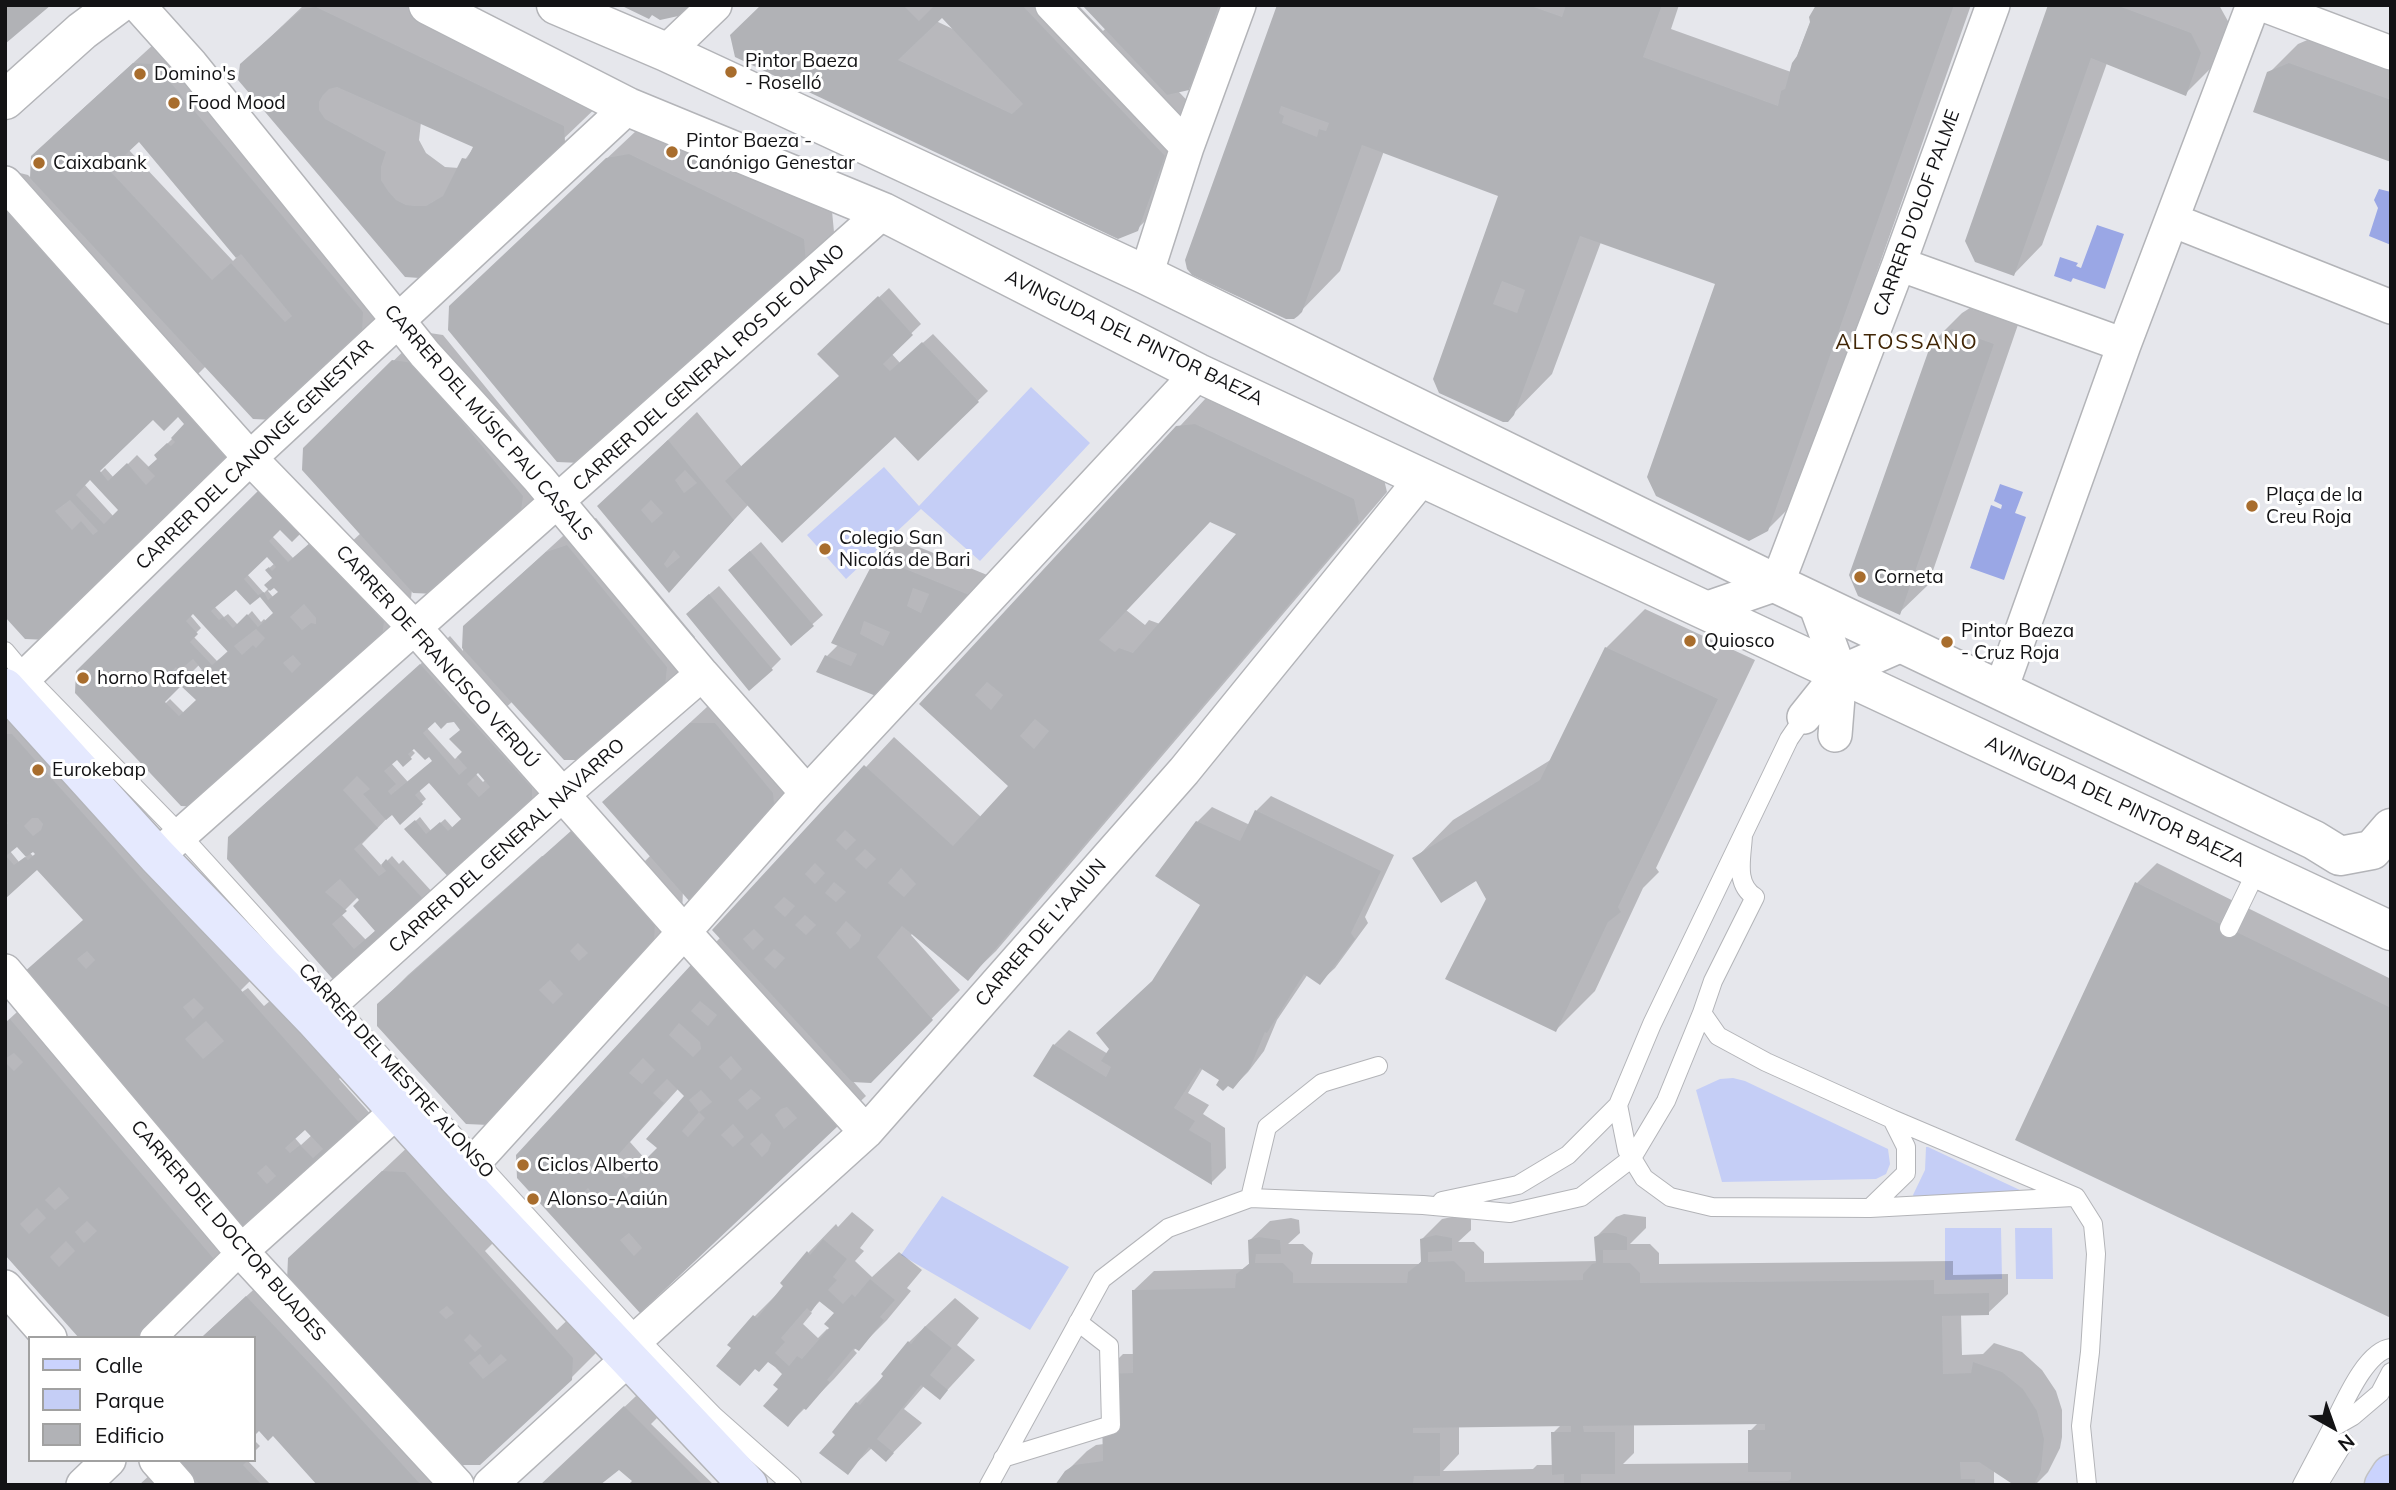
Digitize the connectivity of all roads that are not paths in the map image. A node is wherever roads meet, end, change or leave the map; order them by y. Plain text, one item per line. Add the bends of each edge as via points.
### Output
1 (117, 5) edge
2 (138, 5) edge
3 (169, 5) edge
4 (428, 5) edge
5 (556, 5) edge
6 (715, 5) edge
7 (1052, 5) edge
8 (1238, 5) edge
9 (1993, 5) edge
10 (2253, 5) edge
11 (2264, 5) edge
12 (177, 47) junction
13 (666, 52) junction
14 (2391, 53) edge
15 (5, 100) edge
16 (628, 107) junction
17 (1187, 148) junction
18 (5, 183) edge
19 (883, 212) junction
20 (2172, 220) junction
21 (1899, 264) junction
22 (1146, 275) junction
23 (2391, 307) edge
24 (397, 320) junction
25 (2124, 345) junction
26 (1198, 373) junction
27 (250, 458) junction
28 (1423, 477) junction
29 (558, 502) junction
30 (1777, 584) junction
31 (1814, 601) junction
32 (1705, 609) junction
33 (415, 628) junction
34 (1904, 644) junction
35 (1840, 672) junction
36 (702, 674) junction
37 (10, 679) edge
38 (2000, 689) junction
39 (1804, 717) joint
40 (1835, 735) dead end
41 (807, 793) junction
42 (562, 795) junction
43 (2391, 828) edge
44 (1743, 835) junction
45 (169, 846) junction
46 (2258, 869) junction
47 (2229, 928) dead end
48 (2391, 931) edge
49 (684, 932) junction
50 (10, 985) edge
51 (323, 1010) junction
52 (1702, 1013) junction
53 (1378, 1066) dead end
54 (1618, 1105) junction
55 (397, 1111) junction
56 (1892, 1119) junction
57 (866, 1132) junction
58 (1632, 1158) junction
59 (468, 1169) junction
60 (2076, 1197) junction
61 (1251, 1198) junction
62 (1423, 1205) junction
63 (1870, 1208) junction
64 (241, 1251) junction
65 (10, 1293) edge
66 (1078, 1322) junction
67 (48, 1336) edge
68 (155, 1336) edge
69 (633, 1348) junction
70 (2391, 1348) edge
71 (2391, 1372) edge
72 (2332, 1428) junction
73 (2344, 1442) dead end
74 (1003, 1458) junction
75 (107, 1462) edge
76 (158, 1462) edge
77 (2391, 1474) edge
78 (83, 1485) edge
79 (178, 1485) edge
80 (457, 1485) edge
81 (490, 1485) edge
82 (748, 1485) edge
83 (792, 1485) edge
84 (989, 1485) edge
85 (2087, 1485) edge
86 (2302, 1485) edge
87 (2318, 1485) edge
88 (2384, 1485) edge

1 - 15 street
2 - 12 street, CARRER DEL MÚSIC PAU CASALS
3 - 12 street, CARRER DEL MÚSIC PAU CASALS
4 - 16 street, AVINGUDA DEL PINTOR BAEZA
5 - 13 street
6 - 13 street
7 - 17 street
8 - 17 street
9 - 21 street, CARRER D'OLOF PALME
10 - 20 street
11 - 14 street
12 - 24 street, CARRER DEL MÚSIC PAU CASALS
13 - 22 street
16 - 19 street, AVINGUDA DEL PINTOR BAEZA
16 - 24 street, CARRER DEL CANONGE GENESTAR
17 - 22 street
18 - 27 street, CARRER DE FRANCISCO VERDÚ
19 - 26 street, AVINGUDA DEL PINTOR BAEZA
19 - 29 street, CARRER DEL GENERAL ROS DE OLANO
20 - 23 street
20 - 25 street
21 - 25 street
21 - 30 street, CARRER D'OLOF PALME
22 - 30 street
24 - 27 street, CARRER DEL CANONGE GENESTAR
24 - 29 street, CARRER DEL MÚSIC PAU CASALS
25 - 38 street
26 - 28 street, AVINGUDA DEL PINTOR BAEZA
26 - 41 street
27 - 33 street, CARRER DE FRANCISCO VERDÚ
27 - 37 street, CARRER DEL CANONGE GENESTAR
28 - 32 street, AVINGUDA DEL PINTOR BAEZA
28 - 57 street, CARRER DE L'AAIUN via 1184,771
29 - 33 street, CARRER DEL GENERAL ROS DE OLANO
29 - 36 street, CARRER DEL MÚSIC PAU CASALS
30 - 31 street
30 - 32 street
31 - 34 street
31 - 35 street
32 - 35 street, AVINGUDA DEL PINTOR BAEZA
33 - 42 street, CARRER DE FRANCISCO VERDÚ
33 - 45 street, CARRER DEL GENERAL ROS DE OLANO
34 - 35 street
34 - 38 street
35 - 39 street
35 - 40 street
35 - 46 street, AVINGUDA DEL PINTOR BAEZA
36 - 41 street, CARRER DEL MÚSIC PAU CASALS
36 - 42 street, CARRER DEL GENERAL NAVARRO
37 - 45 main road, CARRER DEL MESTRE ALONSO
38 - 43 street via 2340,856 2372,850
39 - 44 lane
41 - 49 street
42 - 49 street, CARRER DE FRANCISCO VERDÚ
42 - 51 street, CARRER DEL GENERAL NAVARRO
44 - 52 lane via 1741,879 1755,897
44 - 54 lane
45 - 51 main road, CARRER DEL MESTRE ALONSO
46 - 47 lane
46 - 48 street, AVINGUDA DEL PINTOR BAEZA
49 - 57 street, CARRER DE FRANCISCO VERDÚ
49 - 59 street
50 - 64 street, CARRER DEL DOCTOR BUADES
51 - 55 main road, CARRER DEL MESTRE ALONSO
51 - 59 lane, CARRER DEL MESTRE ALONSO
52 - 56 lane via 1718,1036
52 - 58 lane via 1666,1101
53 - 61 lane via 1322,1083 1267,1127
54 - 58 lane via 1626,1150
54 - 62 lane via 1568,1155 1518,1185
55 - 59 main road, CARRER DEL MESTRE ALONSO
55 - 64 street
56 - 60 lane
56 - 63 lane via 1906,1147 1906,1173
57 - 69 street, CARRER DE L'AAIUN
58 - 62 lane via 1581,1197 1534,1208 1510,1213
58 - 63 lane via 1644,1178 1670,1197 1712,1208
59 - 69 main road, CARRER DEL MESTRE ALONSO
60 - 63 lane
60 - 85 lane via 2093,1224 2096,1254 2081,1426
61 - 62 lane
61 - 66 lane via 1168,1228 1102,1279
64 - 68 street
64 - 80 street, CARRER DEL DOCTOR BUADES
65 - 67 street
66 - 74 lane
66 - 74 lane via 1109,1346 1111,1425
69 - 81 street, CARRER DE L'AAIUN
69 - 82 main road, CARRER DEL MESTRE ALONSO
69 - 83 lane, CARRER DEL MESTRE ALONSO
70 - 72 lane via 2384,1349 2364,1369
71 - 72 lane via 2380,1393
72 - 86 lane
73 - 87 lane
74 - 84 lane
75 - 78 street
76 - 79 street
77 - 88 main road

